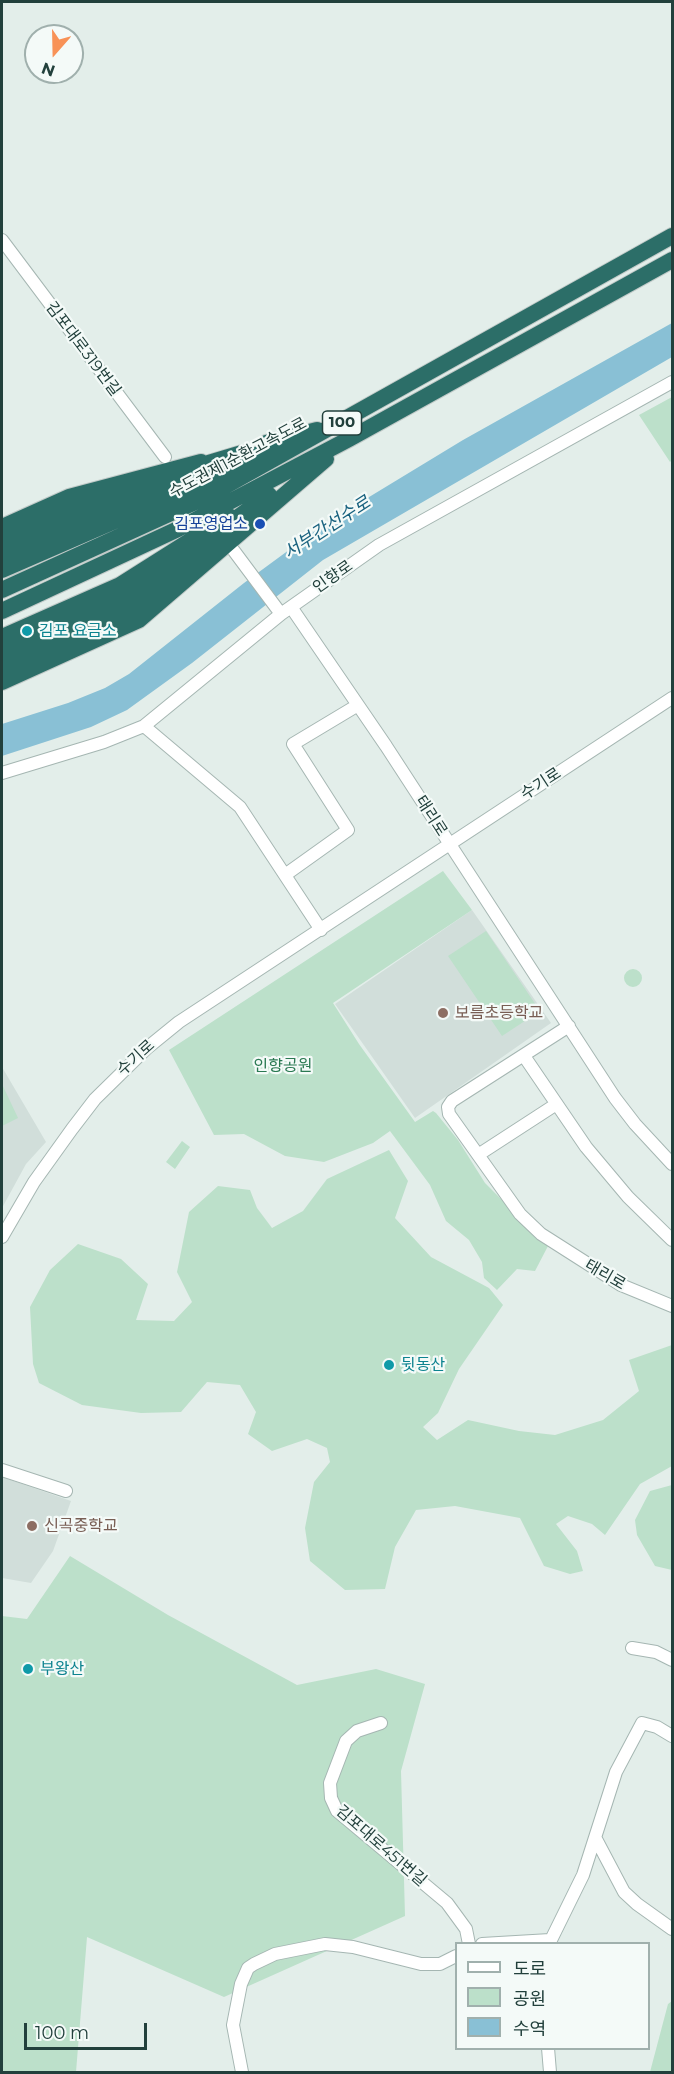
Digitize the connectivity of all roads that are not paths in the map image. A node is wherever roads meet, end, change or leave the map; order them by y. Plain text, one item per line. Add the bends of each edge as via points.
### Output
1 (672, 236) edge
2 (2, 240) edge
3 (672, 260) edge
4 (672, 382) edge
5 (338, 425) junction
6 (349, 439) junction
7 (165, 457) dead end
8 (2, 520) edge
9 (2, 527) edge
10 (2, 535) edge
11 (2, 542) edge
12 (2, 549) edge
13 (234, 551) dead end
14 (2, 557) edge
15 (2, 564) edge
16 (2, 570) edge
17 (2, 590) edge
18 (282, 609) junction
19 (2, 612) edge
20 (2, 631) edge
21 (2, 638) edge
22 (2, 645) edge
23 (2, 653) edge
24 (2, 660) edge
25 (2, 667) edge
26 (2, 674) edge
27 (2, 682) edge
28 (672, 698) edge
29 (358, 705) junction
30 (144, 726) junction
31 (2, 773) edge
32 (449, 844) junction
33 (285, 874) junction
34 (321, 930) junction
35 (569, 1026) junction
36 (524, 1056) junction
37 (555, 1105) junction
38 (478, 1155) junction
39 (672, 1164) edge
40 (2, 1237) edge
41 (672, 1240) edge
42 (672, 1306) edge
43 (2, 1470) edge
44 (66, 1491) dead end
45 (632, 1648) dead end
46 (672, 1660) edge
47 (381, 1724) dead end
48 (672, 1736) edge
49 (596, 1839) junction
50 (672, 1929) edge
51 (469, 1942) edge
52 (549, 1942) edge
53 (455, 1956) edge
54 (548, 2050) edge
55 (242, 2073) edge
56 (550, 2073) edge

1 - 5 highway, 수도권제1순환고속도로 / 100
2 - 7 street, 김포대로319번길
3 - 6 highway, 100
4 - 18 street, 인향로 via 385,541
5 - 8 highway via 64,492
5 - 9 highway via 69,497
5 - 10 highway via 73,503
5 - 11 highway via 74,510
5 - 12 highway via 82,513
5 - 14 highway via 84,519
5 - 15 highway
5 - 16 highway
5 - 17 highway, 수도권제1순환고속도로 / 100 via 194,503
6 - 19 highway, 100 via 178,529
6 - 20 highway via 118,579
6 - 21 highway via 120,585
6 - 22 highway via 123,590
6 - 23 highway via 126,596
6 - 24 highway via 129,602
6 - 25 highway via 131,609
6 - 26 highway via 134,615
6 - 27 highway via 139,620
13 - 18 street, 태리로
18 - 29 street, 태리로
18 - 30 street, 인향로
28 - 32 street, 수기로
29 - 32 street, 태리로
29 - 33 street via 293,744 348,830
30 - 31 street, 인향로
30 - 33 street via 240,807
32 - 34 street, 수기로
32 - 35 street, 태리로
33 - 34 street
34 - 40 street, 수기로 via 179,1022 120,1072 52,1156
35 - 36 street, 태리로
35 - 39 street, 태리로 via 635,1124
36 - 37 street
36 - 38 street, 태리로 via 449,1104 449,1114
37 - 38 street
37 - 41 street via 606,1172
38 - 42 street, 태리로 via 520,1214 541,1234 621,1285
43 - 44 street
45 - 46 street via 656,1652
47 - 51 street, 김포대로451번길 via 357,1731 346,1741 330,1783 331,1798 337,1811 447,1903 466,1929
48 - 49 street via 642,1724 616,1772
49 - 50 street via 624,1892
49 - 52 street via 583,1875
53 - 55 street via 440,1964 421,1964 364,1949 325,1944 275,1954 254,1964 241,1984 233,2025
54 - 56 street

